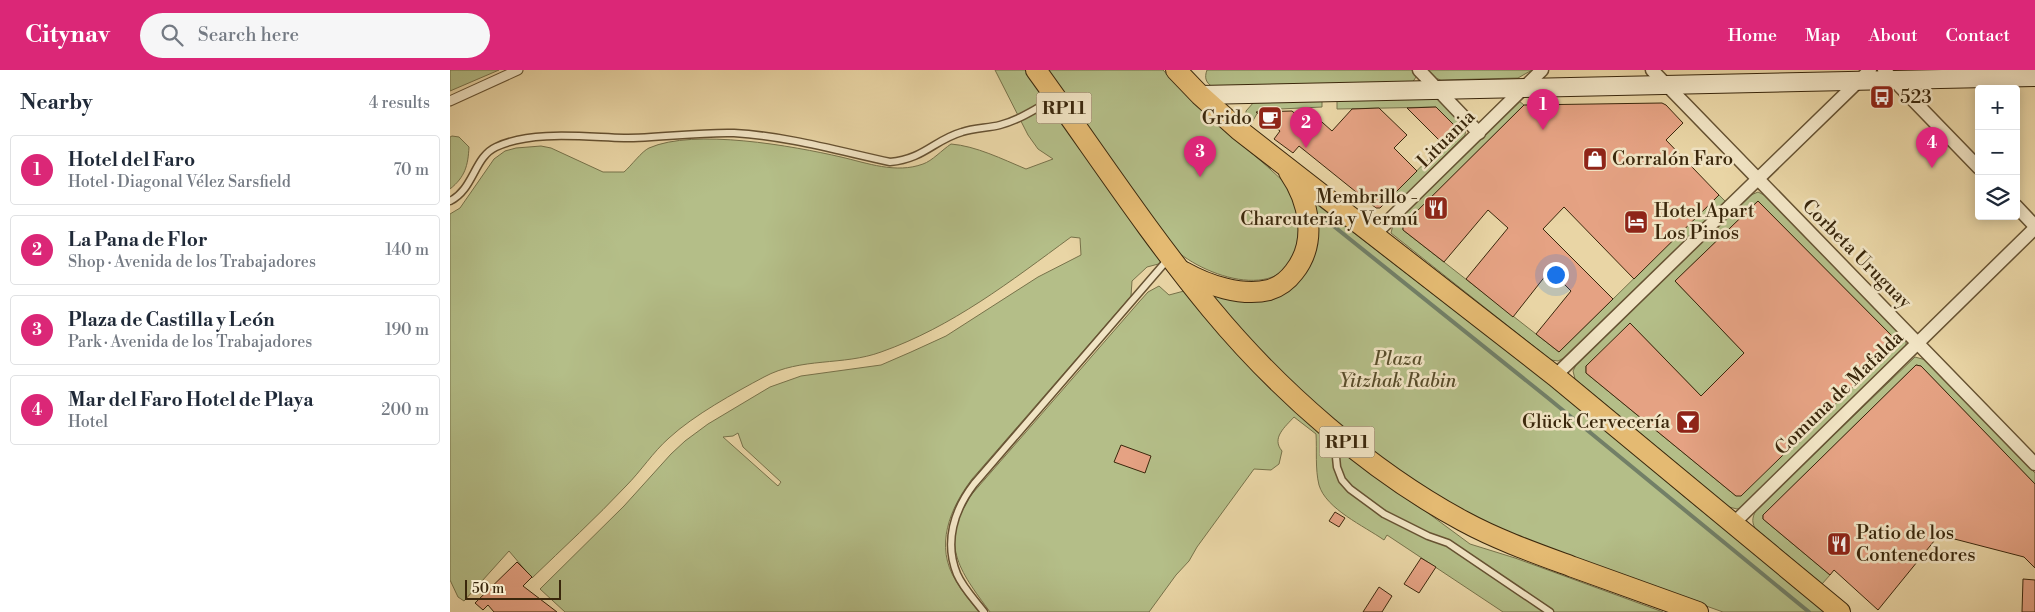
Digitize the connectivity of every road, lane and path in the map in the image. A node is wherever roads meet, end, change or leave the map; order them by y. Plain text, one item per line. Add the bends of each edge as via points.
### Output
1 (518, 70) edge
2 (1036, 70) edge
3 (1419, 70) edge
4 (1542, 70) edge
5 (1652, 70) edge
6 (1184, 73) edge
7 (1889, 75) edge
8 (1864, 76) edge
9 (2035, 77) edge
10 (1667, 85) junction
11 (1524, 88) junction
12 (1438, 90) junction
13 (1200, 95) junction
14 (1056, 97) junction
15 (450, 101) edge
16 (1479, 133) junction
17 (1283, 163) junction
18 (1975, 164) edge
19 (1757, 179) junction
20 (450, 200) edge
21 (2020, 210) edge
22 (2035, 227) edge
23 (1375, 234) junction
24 (1175, 263) junction
25 (1918, 342) junction
26 (1555, 376) junction
27 (1334, 433) junction
28 (2035, 464) edge
29 (1734, 523) junction
30 (984, 612) edge
31 (1550, 612) edge
32 (1698, 612) edge
33 (1840, 612) edge

1 - 15 street
2 - 14 main road, RP11
3 - 12 street
4 - 11 street, Lituania
5 - 10 street, Corbeta Uruguay
6 - 13 main road
7 - 8 main road
7 - 9 main road
7 - 18 street
8 - 10 main road
8 - 19 street
10 - 11 main road
10 - 19 street, Corbeta Uruguay
11 - 12 main road
11 - 16 street, Lituania
12 - 13 main road
12 - 16 street
13 - 17 main road
14 - 20 lane via 1023,117 1002,125 962,131 918,155 890,162 785,140 734,134 529,138 493,148 483,158 467,187
14 - 24 main road, RP11
16 - 23 street, Lituania
17 - 23 main road
17 - 24 main road via 1298,186 1309,221 1307,247 1291,277 1270,290 1246,290 1202,282
19 - 25 street, Corbeta Uruguay
19 - 26 street
21 - 22 street
22 - 25 street, Comuna de Mafalda
23 - 26 main road
24 - 27 main road, RP11 via 1211,310 1268,372
24 - 30 lane via 974,484 960,505 952,530 952,560 957,575
25 - 28 street, Corbeta Uruguay
25 - 29 street, Comuna de Mafalda
26 - 29 main road
27 - 31 lane via 1337,467 1342,480 1350,488 1384,514 1428,536 1448,542
27 - 32 main road, RP11 via 1437,506 1494,537
29 - 33 main road

